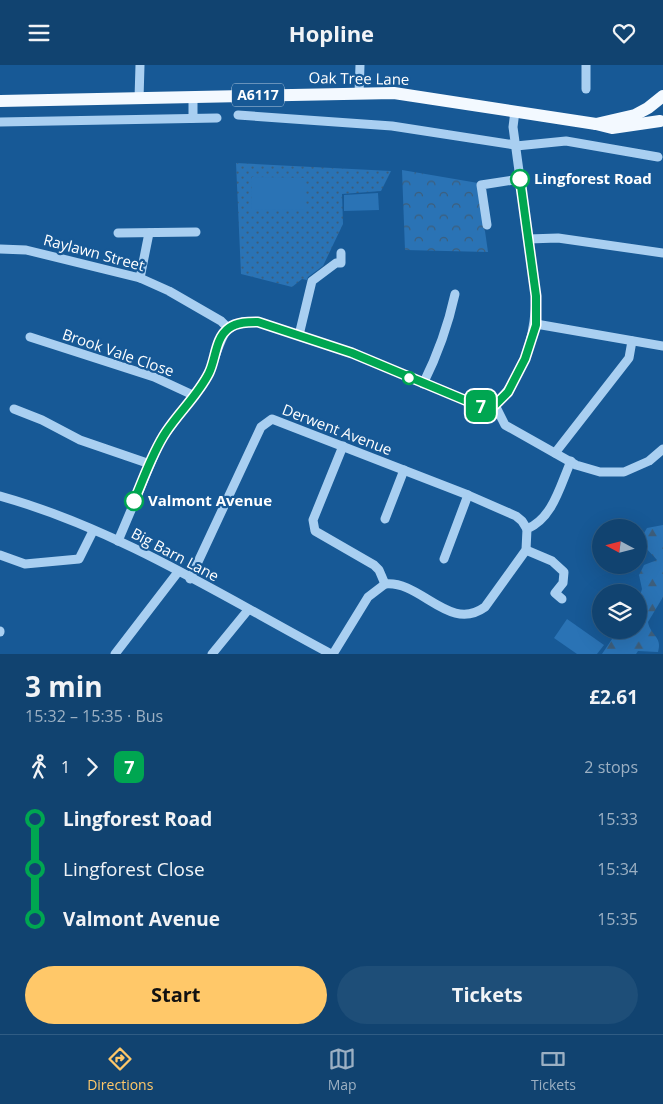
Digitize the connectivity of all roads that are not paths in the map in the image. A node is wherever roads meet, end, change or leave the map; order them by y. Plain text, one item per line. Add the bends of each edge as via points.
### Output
1 (140, 65) edge
2 (360, 65) edge
3 (586, 65) edge
4 (586, 89) dead end
5 (359, 94) junction
6 (193, 97) junction
7 (660, 97) edge
8 (139, 99) junction
9 (0, 101) edge
10 (515, 111) junction
11 (238, 115) dead end
12 (194, 118) junction
13 (217, 118) dead end
14 (0, 122) edge
15 (661, 122) edge
16 (596, 123) junction
17 (516, 145) junction
18 (658, 157) dead end
19 (520, 179) junction
20 (487, 225) dead end
21 (196, 232) dead end
22 (118, 233) dead end
23 (149, 233) junction
24 (528, 239) junction
25 (0, 249) edge
26 (341, 253) dead end
27 (663, 253) edge
28 (140, 278) junction
29 (456, 294) dead end
30 (536, 325) junction
31 (228, 328) junction
32 (299, 335) junction
33 (30, 337) dead end
34 (632, 341) junction
35 (663, 346) edge
36 (424, 384) junction
37 (195, 396) junction
38 (495, 405) junction
39 (14, 409) dead end
40 (343, 446) junction
41 (663, 449) edge
42 (555, 453) junction
43 (571, 461) junction
44 (150, 463) junction
45 (404, 470) junction
46 (468, 495) junction
47 (0, 496) edge
48 (385, 519) dead end
49 (527, 529) junction
50 (93, 531) junction
51 (118, 541) junction
52 (526, 550) junction
53 (0, 555) edge
54 (444, 559) dead end
55 (178, 572) junction
56 (190, 579) junction
57 (385, 584) junction
58 (562, 599) dead end
59 (248, 610) junction
60 (115, 654) edge
61 (212, 654) edge
62 (332, 654) edge

1 - 8 street
2 - 5 street
3 - 4 street
5 - 6 main road, Oak Tree Lane / A6117
5 - 10 main road, Oak Tree Lane / A6117 via 394,93
6 - 8 main road, Oak Tree Lane / A6117
6 - 12 street
7 - 15 main road, Oak Tree Lane / A6117 via 653,111
7 - 16 main road, Oak Tree Lane / A6117 via 635,115
8 - 9 main road, Oak Tree Lane / A6117
10 - 16 main road, Oak Tree Lane / A6117
10 - 17 street via 512,124
11 - 17 street via 392,126
12 - 13 street
12 - 14 street
15 - 16 main road, Oak Tree Lane / A6117 via 612,128
17 - 18 street via 566,141
17 - 19 street
19 - 20 street via 481,185
19 - 24 street
21 - 23 street
22 - 23 street
23 - 28 street
24 - 27 street via 558,238
24 - 30 street via 536,296
25 - 28 street, Raylawn Street via 26,250
26 - 32 street via 341,263 336,263 312,281
28 - 31 street, Raylawn Street via 177,296
29 - 36 street via 438,355
30 - 34 street
30 - 38 street via 525,359 508,392
31 - 32 street via 243,322 258,322
31 - 37 street via 220,339 210,371
32 - 36 street via 352,353
33 - 37 street, Brook Vale Close via 154,377
34 - 35 street
34 - 42 street via 629,358
36 - 38 street via 479,406
37 - 44 street via 167,431
38 - 42 street via 505,425
39 - 44 street via 80,441
40 - 45 street, Derwent Avenue
40 - 56 street, Derwent Avenue via 272,419 261,427
40 - 57 street via 313,520 315,531 374,565
41 - 43 street via 649,461 624,472 600,472
42 - 43 street
43 - 49 street via 546,517
44 - 51 street
45 - 46 street, Derwent Avenue
45 - 48 street
46 - 49 street, Derwent Avenue via 516,516
46 - 54 street
47 - 50 street, Big Barn Lane
49 - 52 street
50 - 51 street, Big Barn Lane
50 - 53 street via 79,559 25,564
51 - 55 street, Big Barn Lane
52 - 57 street via 479,611 462,615 403,585
52 - 58 street via 552,561 564,572 563,583 555,593
55 - 56 street, Big Barn Lane
55 - 60 street
56 - 59 street, Big Barn Lane
57 - 62 street via 368,597
59 - 61 street
59 - 62 street, Big Barn Lane

